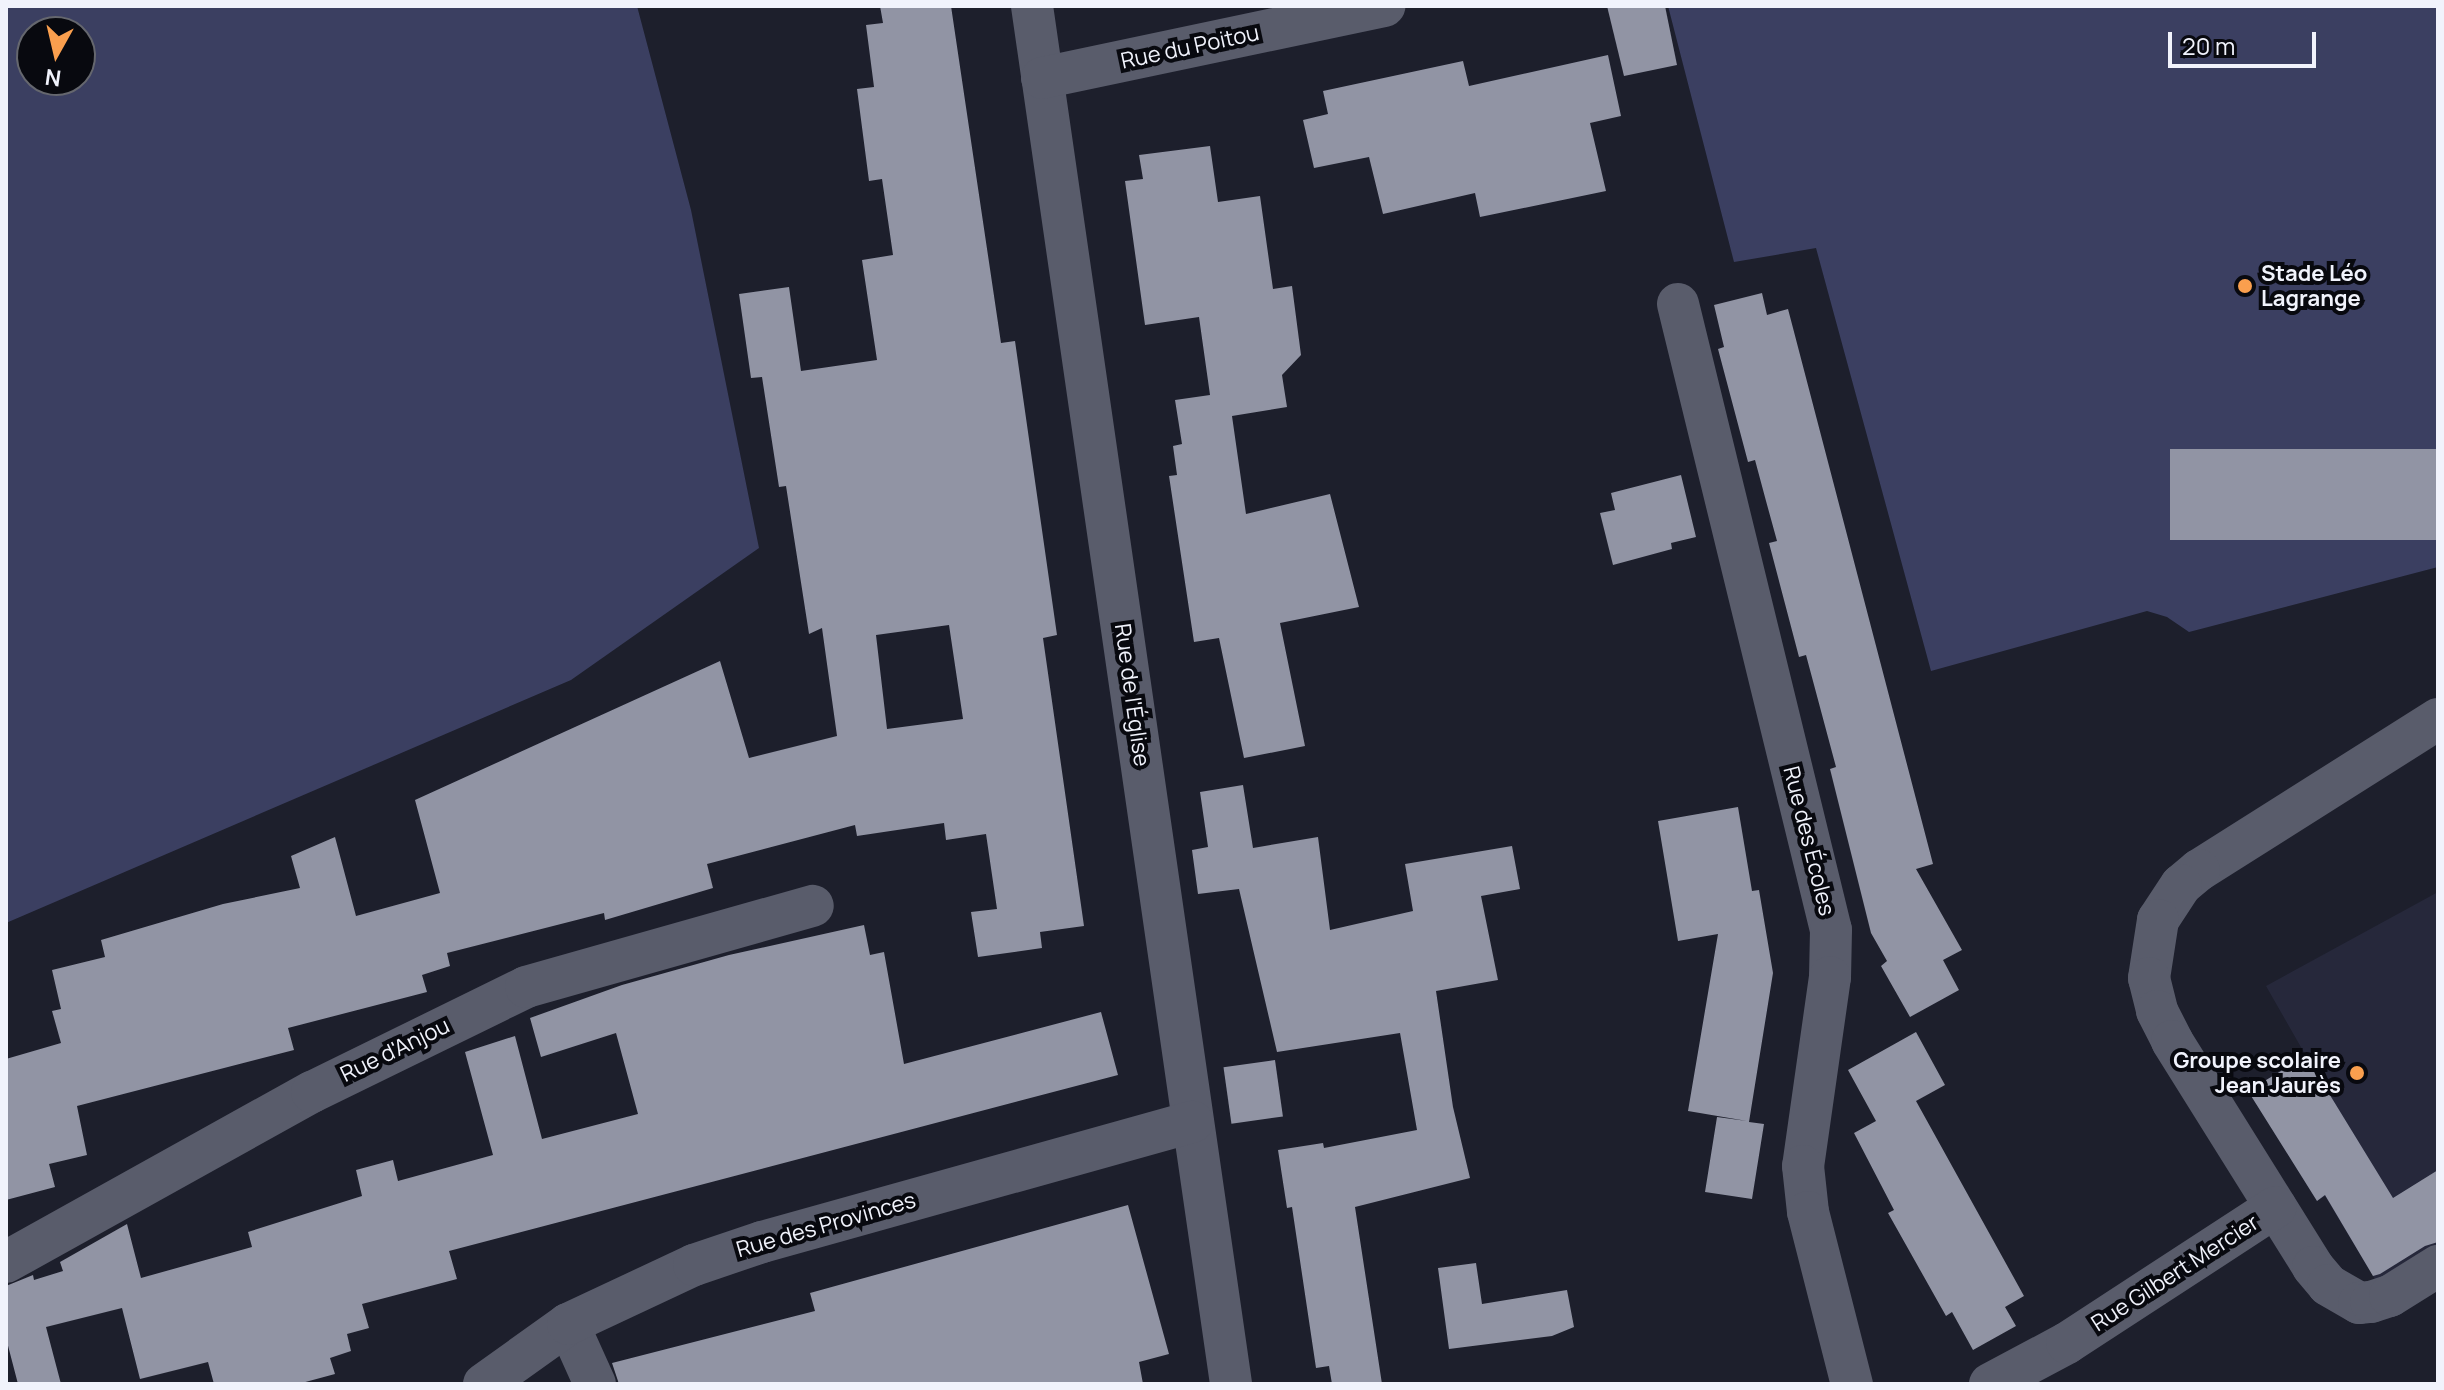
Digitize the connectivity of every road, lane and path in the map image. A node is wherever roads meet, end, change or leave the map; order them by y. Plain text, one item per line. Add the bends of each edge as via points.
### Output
1 (1032, 6) edge
2 (1385, 6) edge
3 (1042, 78) junction
4 (1678, 304) dead end
5 (2438, 719) edge
6 (813, 906) dead end
7 (1193, 1122) junction
8 (2276, 1207) junction
9 (6, 1262) edge
10 (2438, 1266) edge
11 (568, 1324) junction
12 (484, 1384) edge
13 (595, 1384) edge
14 (1231, 1384) edge
15 (1852, 1384) edge
16 (1990, 1384) edge

1 - 3 street, Rue de l'Église
2 - 3 street, Rue du Poitou
3 - 7 street, Rue de l'Église
4 - 15 street, Rue des Écoles via 1831,930 1830,977 1803,1166 1808,1212
5 - 8 street, Rue Gilbert Mercier via 2199,870 2181,885 2158,920 2149,978 2157,1011
6 - 9 street, Rue d'Anjou via 526,987 312,1092
7 - 11 street, Rue des Provinces via 762,1242 661,1279
7 - 14 street, Rue de l'Église
8 - 10 street via 2328,1285 2359,1303 2390,1296
8 - 16 street, Rue Gilbert Mercier via 2067,1343
11 - 12 street, Rue des Provinces
11 - 13 street

